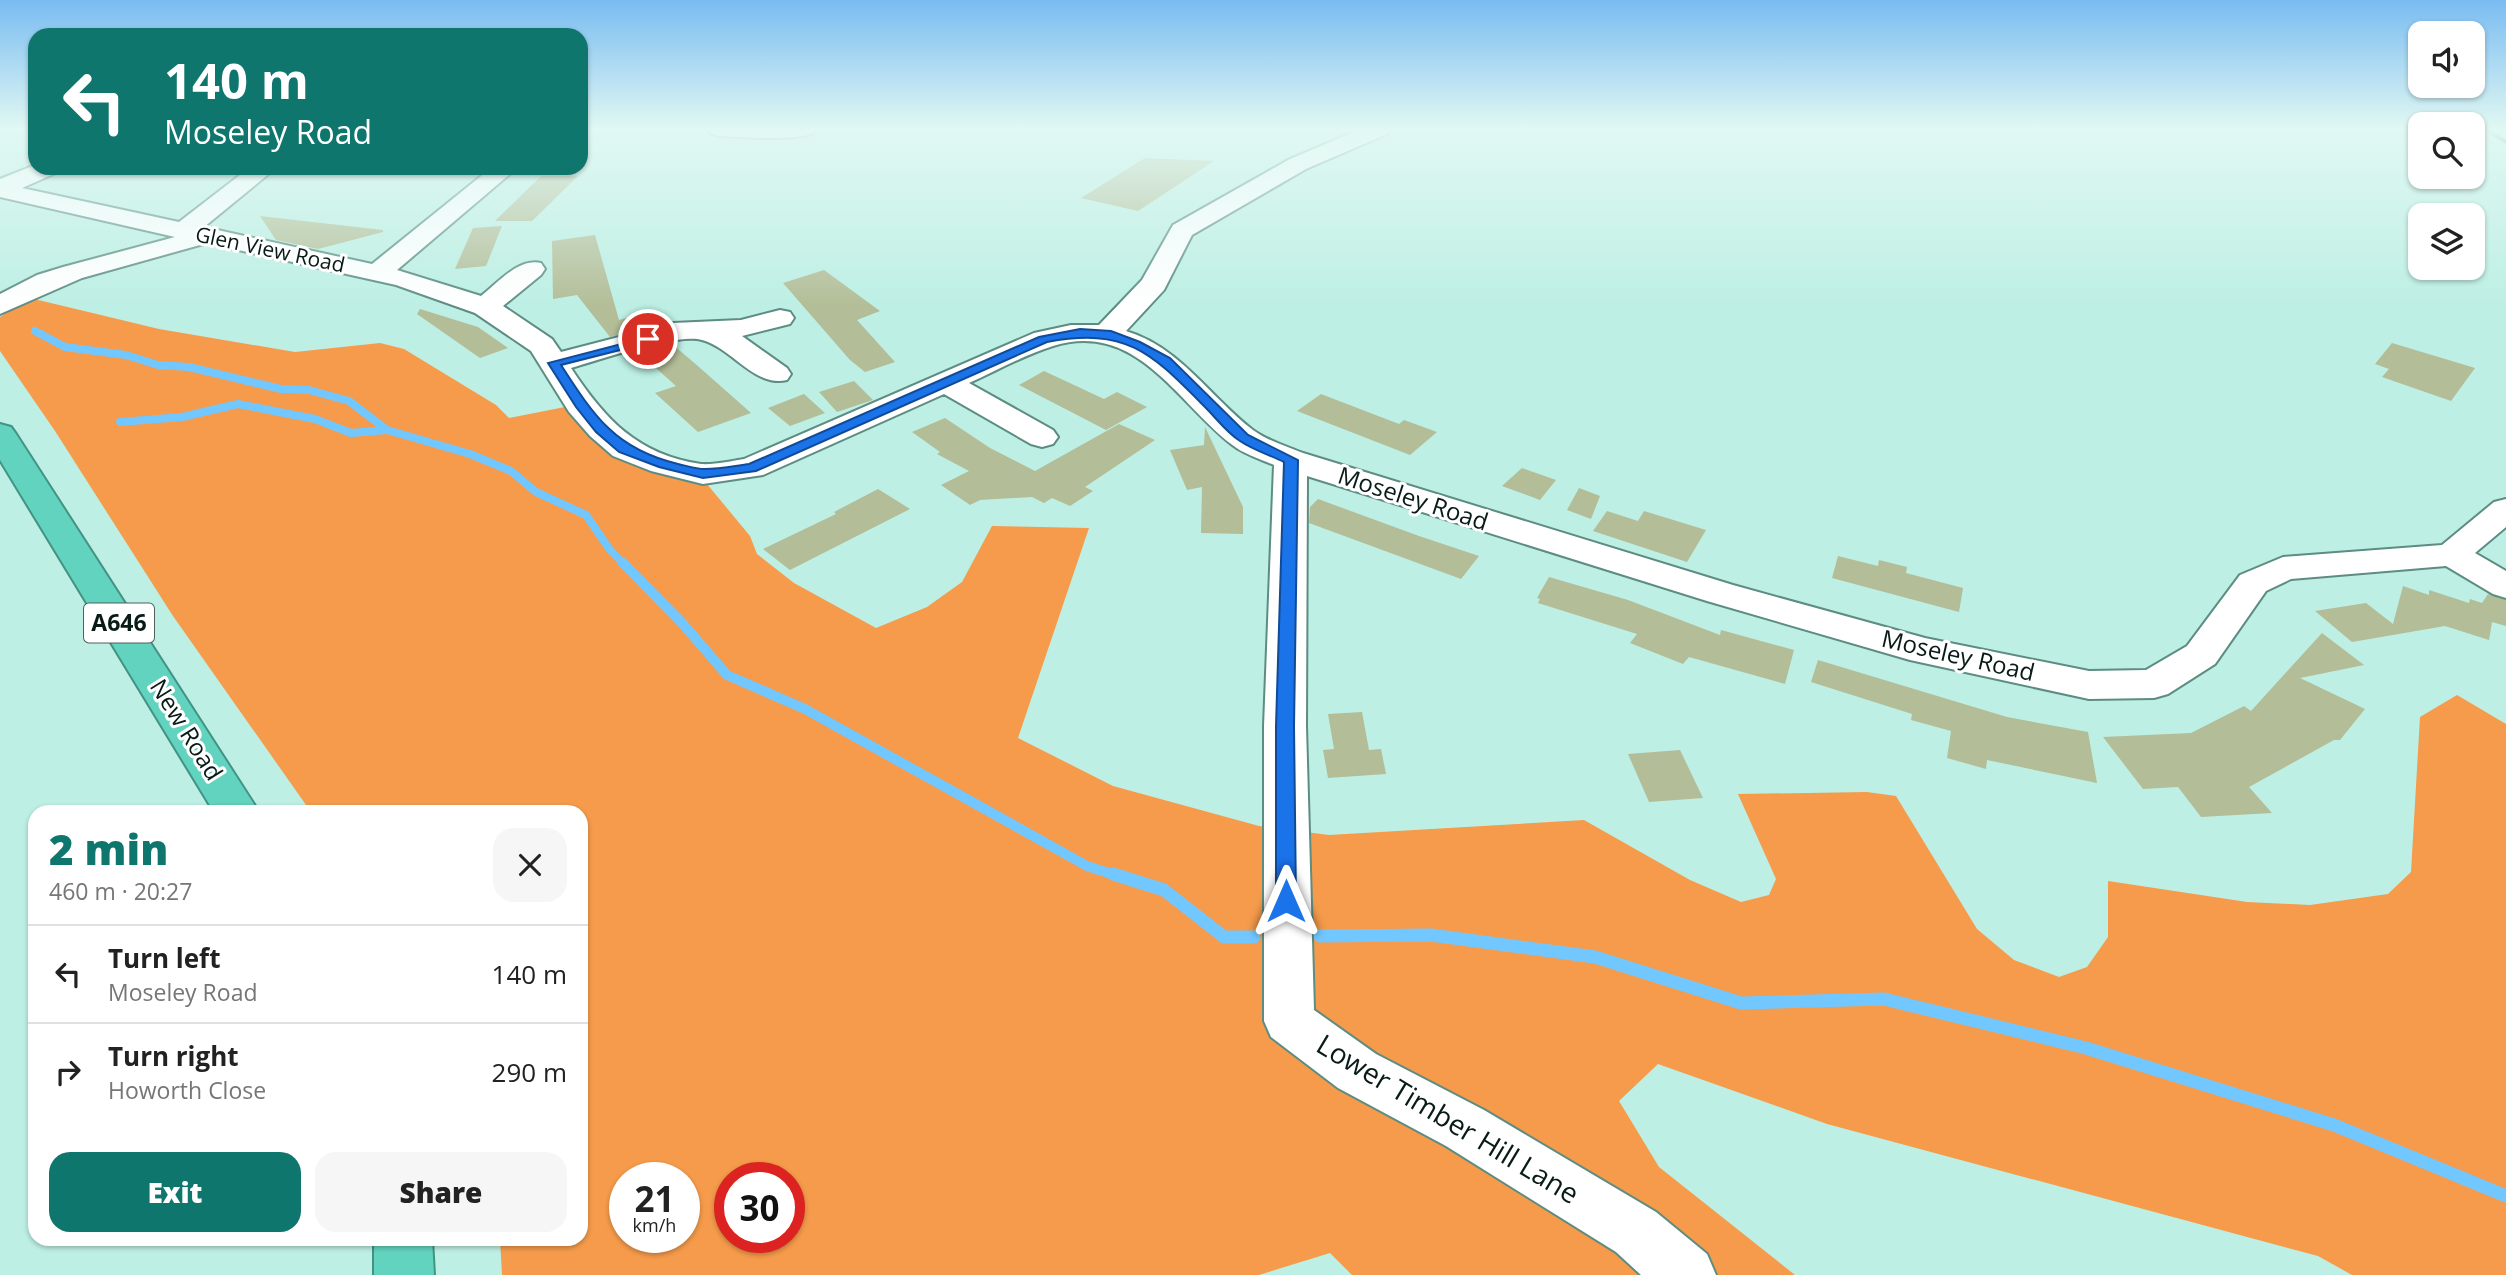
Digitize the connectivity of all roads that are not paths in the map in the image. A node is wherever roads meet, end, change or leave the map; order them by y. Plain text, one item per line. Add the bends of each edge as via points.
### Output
1 (242, 188) edge
2 (480, 188) edge
3 (1255, 188) edge
4 (0, 189) edge
5 (193, 233) junction
6 (532, 269) dead end
7 (377, 274) junction
8 (0, 306) edge
9 (485, 307) junction
10 (780, 318) dead end
11 (703, 330) junction
12 (1107, 334) junction
13 (554, 363) junction
14 (776, 374) dead end
15 (945, 383) junction
16 (0, 434) edge
17 (1042, 436) dead end
18 (1291, 460) junction
19 (2506, 509) edge
20 (2452, 555) junction
21 (2506, 586) edge
22 (233, 805) edge
23 (403, 1246) edge
24 (404, 1275) edge
25 (1686, 1275) edge

1 - 5 street
2 - 7 street
3 - 12 street via 1182,230 1154,284
4 - 5 street, Glen View Road
5 - 7 street, Glen View Road
5 - 8 street via 174,247 50,280
6 - 9 street
7 - 9 street, Moseley Road
9 - 13 street, Moseley Road via 542,345
10 - 11 street via 742,328
11 - 13 street via 673,332
11 - 14 street via 730,341
12 - 15 street, Moseley Road via 1044,339
12 - 18 street, Moseley Road via 1166,361 1244,438
13 - 15 street, Moseley Road via 580,405 624,449 703,474 751,468
15 - 17 street
16 - 22 highway, New Road / A646
18 - 20 street, Moseley Road via 1924,651 2089,685 2154,684 2201,655 2253,583 2283,568
18 - 25 street, Lower Timber Hill Lane via 1285,726 1290,1021 1357,1071 1465,1128 1636,1232
19 - 20 street
20 - 21 street
23 - 24 highway

